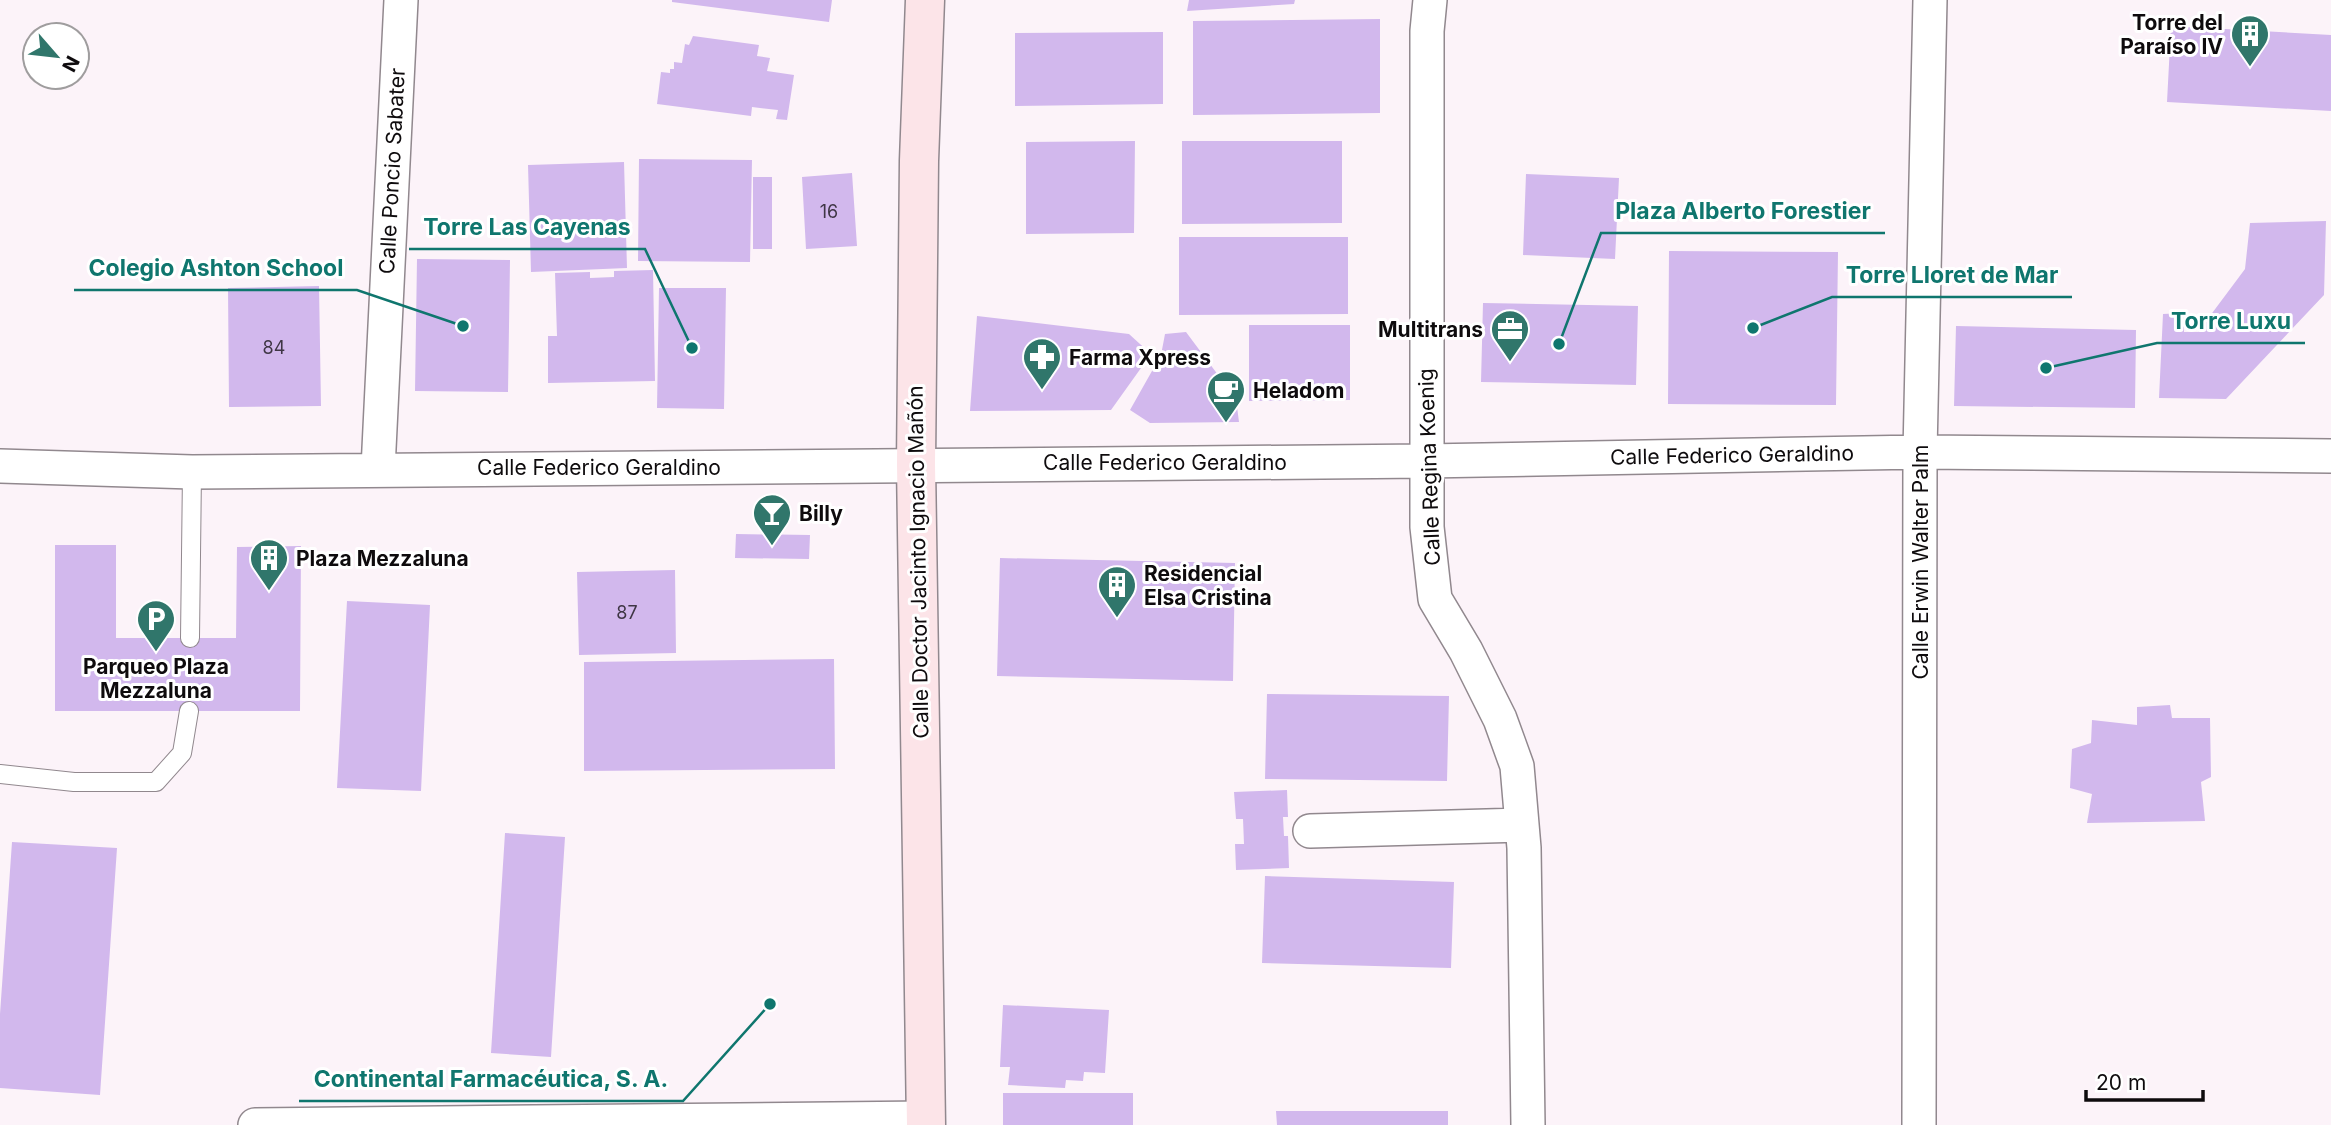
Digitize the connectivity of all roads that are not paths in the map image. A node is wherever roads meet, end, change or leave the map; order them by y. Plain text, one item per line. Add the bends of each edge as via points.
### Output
1 (401, 0) edge
2 (925, 0) edge
3 (1430, 0) edge
4 (1930, 0) edge
5 (1920, 452) junction
6 (2331, 456) edge
7 (1426, 461) junction
8 (916, 464) junction
9 (0, 466) edge
10 (378, 468) junction
11 (192, 472) junction
12 (190, 638) dead end
13 (189, 711) dead end
14 (0, 774) edge
15 (1522, 825) junction
16 (1310, 831) dead end
17 (926, 1122) edge
18 (255, 1125) edge
19 (333, 1125) edge
20 (1528, 1125) edge
21 (1919, 1125) edge

1 - 10 street, Calle Poncio Sabater
2 - 8 street, Calle Doctor Jacinto Ignacio Mañón
3 - 7 street, Calle Regina Koenig
4 - 5 street, Calle Erwin Walter Palm
5 - 6 street, Calle Federico Geraldino
5 - 7 street, Calle Federico Geraldino
5 - 21 street, Calle Erwin Walter Palm
7 - 8 street, Calle Federico Geraldino
7 - 15 street, Calle Regina Koenig via 1435,599 1500,719 1517,766
8 - 10 street, Calle Federico Geraldino
8 - 17 street, Calle Doctor Jacinto Ignacio Mañón
9 - 11 street, Calle Federico Geraldino
10 - 11 street, Calle Federico Geraldino
11 - 12 lane
13 - 14 lane via 182,753 156,782 74,782
15 - 16 street
15 - 20 street, Calle Regina Koenig
17 - 19 street
18 - 19 street

